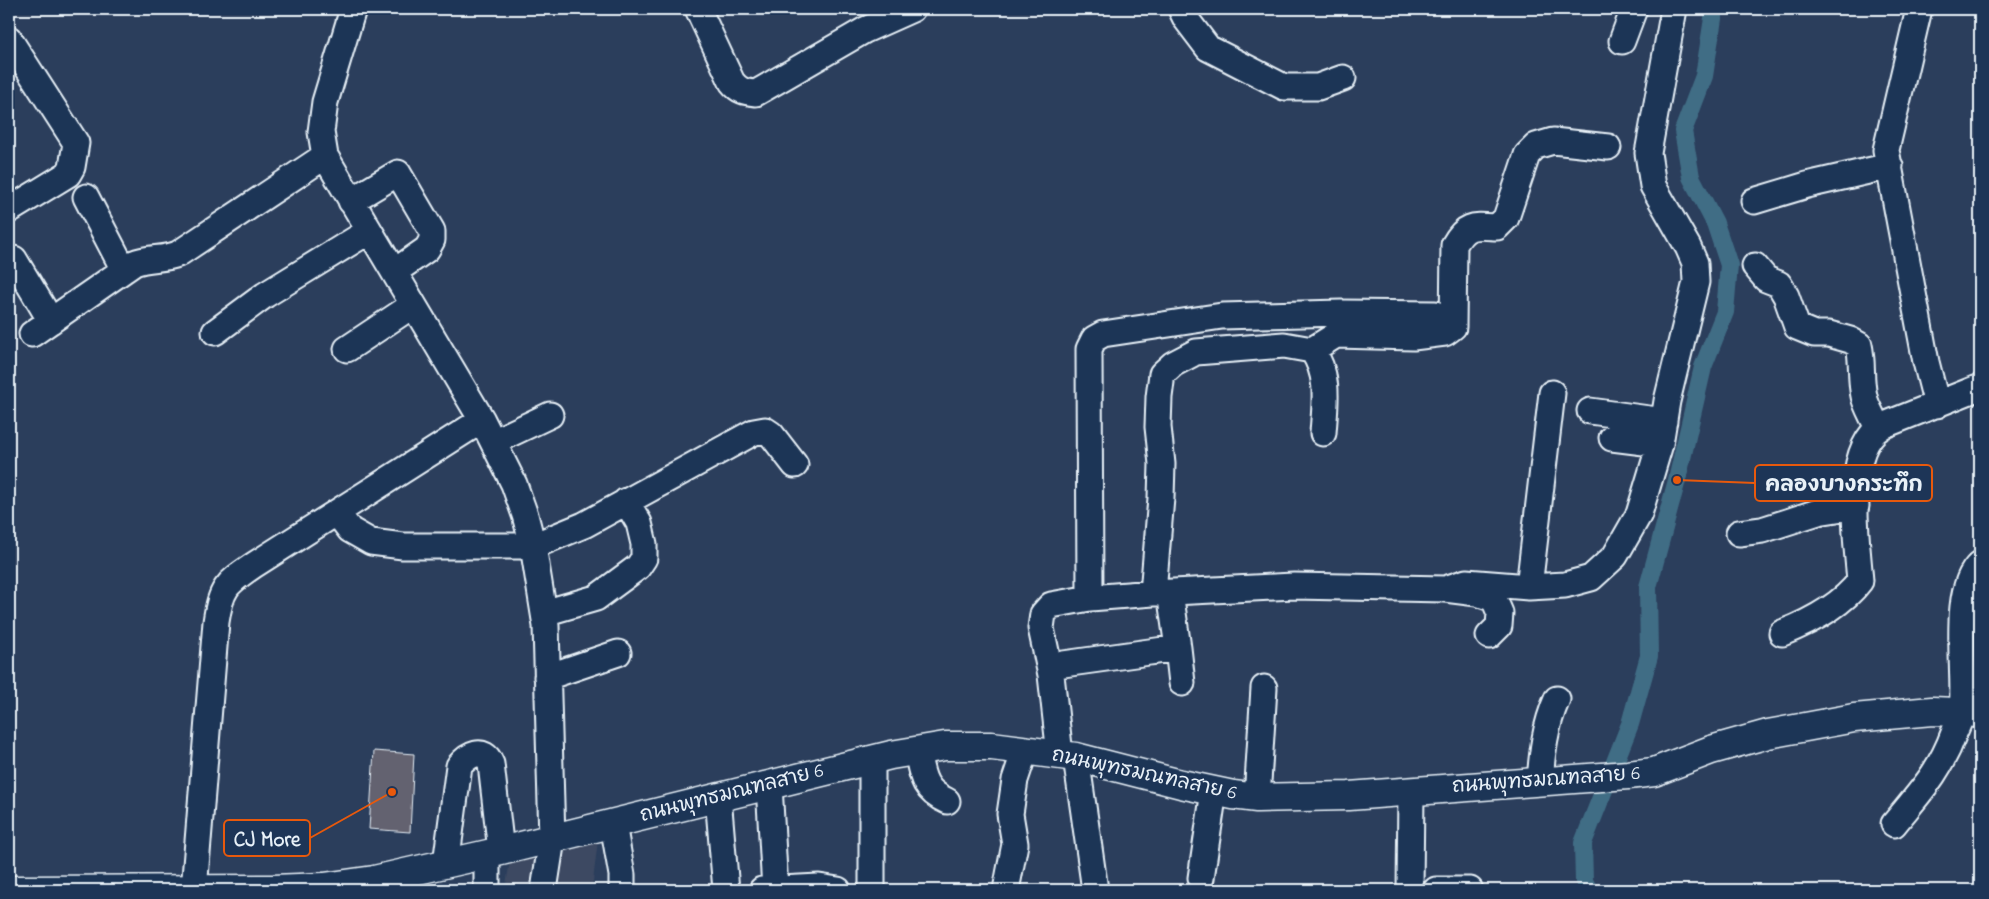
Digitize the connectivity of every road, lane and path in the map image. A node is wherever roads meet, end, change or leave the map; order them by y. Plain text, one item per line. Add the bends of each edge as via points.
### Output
1 (353, 9) edge
2 (698, 9) edge
3 (912, 9) edge
4 (1181, 9) edge
5 (1634, 9) edge
6 (1674, 9) edge
7 (1919, 9) edge
8 (9, 39) edge
9 (1622, 41) dead end
10 (1343, 78) dead end
11 (1608, 147) dead end
12 (325, 156) junction
13 (1890, 166) junction
14 (86, 197) dead end
15 (351, 201) junction
16 (1754, 201) dead end
17 (9, 210) edge
18 (369, 231) junction
19 (14, 259) dead end
20 (1755, 266) dead end
21 (124, 270) junction
22 (394, 272) junction
23 (413, 305) junction
24 (1435, 314) dead end
25 (215, 332) dead end
26 (348, 349) dead end
27 (1312, 350) junction
28 (1980, 387) edge
29 (1552, 393) dead end
30 (1937, 404) junction
31 (1590, 411) dead end
32 (550, 415) dead end
33 (1878, 429) junction
34 (487, 431) junction
35 (1662, 432) junction
36 (1323, 433) dead end
37 (1612, 438) dead end
38 (795, 465) dead end
39 (626, 501) junction
40 (1856, 506) junction
41 (337, 513) junction
42 (1739, 534) dead end
43 (533, 546) junction
44 (1980, 564) edge
45 (1529, 587) junction
46 (1445, 589) junction
47 (1090, 598) junction
48 (1163, 599) junction
49 (544, 613) junction
50 (1782, 633) dead end
51 (1489, 636) dead end
52 (1178, 648) junction
53 (618, 653) dead end
54 (1049, 666) junction
55 (547, 676) junction
56 (1182, 683) dead end
57 (1264, 688) dead end
58 (1557, 699) dead end
59 (1971, 712) edge
60 (1025, 750) junction
61 (917, 751) junction
62 (1068, 756) junction
63 (872, 760) junction
64 (1540, 782) junction
65 (769, 785) junction
66 (1411, 790) junction
67 (1214, 791) junction
68 (718, 797) junction
69 (1257, 798) junction
70 (947, 801) dead end
71 (613, 824) junction
72 (1894, 824) dead end
73 (552, 839) junction
74 (494, 853) junction
75 (446, 864) junction
76 (1201, 878) dead end
77 (311, 888) edge
78 (15, 890) edge
79 (194, 890) edge
80 (273, 890) edge
81 (487, 890) edge
82 (544, 890) edge
83 (622, 890) edge
84 (726, 890) edge
85 (770, 890) edge
86 (838, 890) edge
87 (872, 890) edge
88 (1006, 890) edge
89 (1095, 890) edge
90 (1410, 890) edge
91 (1436, 890) edge
92 (1470, 890) edge

1 - 12 street via 325,102 321,132
2 - 3 street via 732,82 745,92 756,92 865,30
4 - 10 street via 1208,48 1284,87 1318,87
5 - 9 street
6 - 35 street via 1648,152 1653,186 1688,247 1695,263 1696,282
7 - 13 street via 1886,150
8 - 17 street via 76,143 68,174
11 - 27 street via 1553,141 1536,146 1527,155 1506,218 1497,227 1475,226 1461,233 1454,245 1453,327 1445,333 1336,335
12 - 15 street
12 - 21 street via 178,254 134,262
13 - 16 street
13 - 30 street via 1907,270
14 - 21 street
15 - 18 street
15 - 22 street via 398,173 432,231 432,240 427,249
18 - 22 street
18 - 25 street via 265,295
19 - 21 street via 42,327
20 - 33 street via 1766,279 1779,284 1797,327 1814,334 1850,340 1858,345 1864,398
22 - 23 street
23 - 26 street
23 - 34 street
24 - 47 street via 1222,316 1104,334 1094,339 1089,349
27 - 36 street via 1322,366 1326,386
27 - 48 street via 1284,345 1196,352 1162,374 1158,427 1162,464
28 - 30 street
29 - 45 street
30 - 33 street
31 - 35 street
32 - 34 street
33 - 40 street via 1869,437 1858,464
34 - 41 street
34 - 43 street via 514,484
35 - 37 street
35 - 45 street via 1639,514 1615,556 1591,578 1565,585
38 - 39 street via 771,434 765,430 754,432
39 - 43 street via 584,525
39 - 49 street via 639,523 644,544 644,558 638,567 596,598
40 - 42 street via 1818,512
40 - 50 street via 1860,581 1830,609 1802,626
41 - 43 street via 350,530 371,542 404,546
41 - 79 street via 236,577 226,585 219,601
43 - 49 street
44 - 59 street via 1973,570 1966,588 1962,615
45 - 46 street via 1466,582
46 - 48 street via 1294,586
46 - 51 street via 1478,593 1494,599 1500,613 1499,626
47 - 48 street
47 - 54 street via 1051,605 1043,614 1042,628
48 - 52 street
49 - 55 street
52 - 54 street
52 - 56 street
53 - 55 street
54 - 62 street
55 - 73 street
57 - 69 street
58 - 64 street via 1549,716 1543,744
59 - 64 main road, ถนนพุทธมณฑลสาย 6 via 1926,711 1854,718 1768,734 1711,750 1654,772
59 - 72 street via 1936,773
60 - 61 main road, ถนนพุทธมณฑลสาย 6 via 952,746
60 - 62 main road, ถนนพุทธมณฑลสาย 6
60 - 88 street via 1011,806 1015,844
61 - 63 main road, ถนนพุทธมณฑลสาย 6
61 - 70 street via 929,789
62 - 67 main road, ถนนพุทธมณฑลสาย 6
62 - 89 street
63 - 65 main road, ถนนพุทธมณฑลสาย 6
63 - 87 street
64 - 66 main road, ถนนพุทธมณฑลสาย 6
65 - 68 main road, ถนนพุทธมณฑลสาย 6
65 - 85 street
66 - 69 main road, ถนนพุทธมณฑลสาย 6 via 1349,796
66 - 90 street
67 - 69 main road, ถนนพุทธมณฑลสาย 6
67 - 76 street
68 - 71 main road, ถนนพุทธมณฑลสาย 6
68 - 84 street
71 - 73 main road, ถนนพุทธมณฑลสาย 6
71 - 83 street
73 - 74 main road, ถนนพุทธมณฑลสาย 6
73 - 82 street
74 - 75 main road, ถนนพุทธมณฑลสาย 6
74 - 75 street via 490,759 484,754 474,754 459,766
74 - 81 street
75 - 77 main road, ถนนพุทธมณฑลสาย 6 via 374,880
77 - 80 main road, ถนนพุทธมณฑลสาย 6
78 - 79 main road, ถนนพุทธมณฑลสาย 6
79 - 80 main road, ถนนพุทธมณฑลสาย 6
85 - 86 street via 819,887
91 - 92 street

